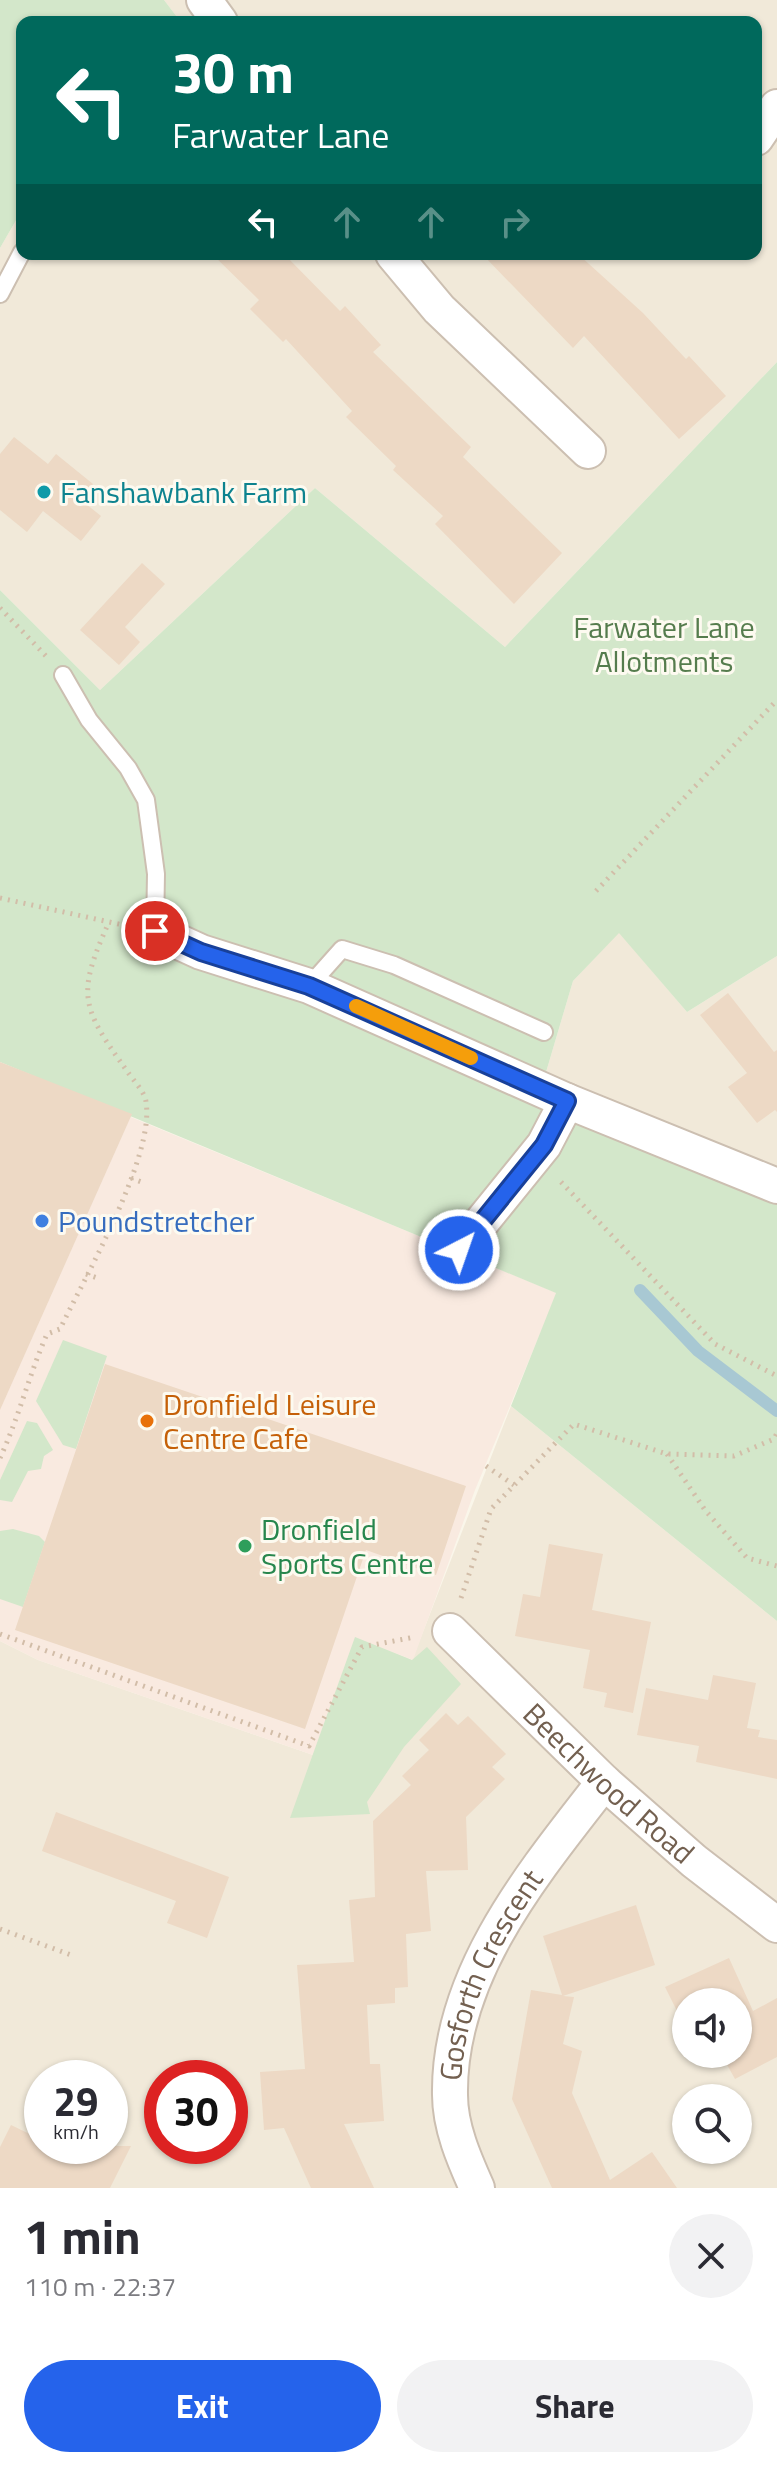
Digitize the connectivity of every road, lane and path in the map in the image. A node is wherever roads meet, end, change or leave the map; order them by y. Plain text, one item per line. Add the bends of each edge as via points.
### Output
1 (777, 107) edge
2 (762, 129) edge
3 (18, 260) edge
4 (398, 260) edge
5 (0, 294) edge
6 (588, 451) dead end
7 (0, 608) edge
8 (63, 675) joint
9 (777, 700) edge
10 (596, 891) dead end
11 (0, 898) edge
12 (109, 922) junction
13 (155, 931) junction
14 (309, 986) junction
15 (544, 1032) dead end
16 (567, 1101) junction
17 (544, 1145) junction
18 (131, 1178) junction
19 (144, 1183) dead end
20 (777, 1186) edge
21 (459, 1250) dead end
22 (86, 1274) junction
23 (100, 1279) dead end
24 (777, 1376) edge
25 (777, 1433) edge
26 (667, 1454) junction
27 (0, 1458) edge
28 (486, 1466) dead end
29 (514, 1485) junction
30 (777, 1566) edge
31 (450, 1631) junction
32 (0, 1634) edge
33 (604, 1782) junction
34 (777, 1925) edge
35 (0, 1929) edge
36 (71, 1955) dead end
37 (477, 2188) edge

1 - 2 street
3 - 5 lane
4 - 6 street via 439,309
7 - 8 path
8 - 13 lane via 146,800 156,874
9 - 10 path
11 - 12 path
12 - 13 path
12 - 18 path via 89,967 86,1001 98,1031 147,1100 142,1154
13 - 14 street via 201,952
14 - 15 lane via 342,949 394,965
14 - 16 street
16 - 17 street
16 - 20 street
17 - 21 street
17 - 24 path via 562,1184 715,1344
18 - 19 path
18 - 22 path
22 - 23 path
22 - 27 path via 60,1329 47,1334
25 - 26 path via 734,1456
26 - 29 path via 574,1424
26 - 30 path via 705,1510 747,1558
28 - 29 path
29 - 31 path via 491,1509
31 - 32 path via 362,1647 309,1746
31 - 33 street, Beechwood Road
33 - 34 street, Beechwood Road
33 - 37 street, Gosforth Crescent via 523,1891 484,1957 456,2030 450,2096 459,2149
35 - 36 path

